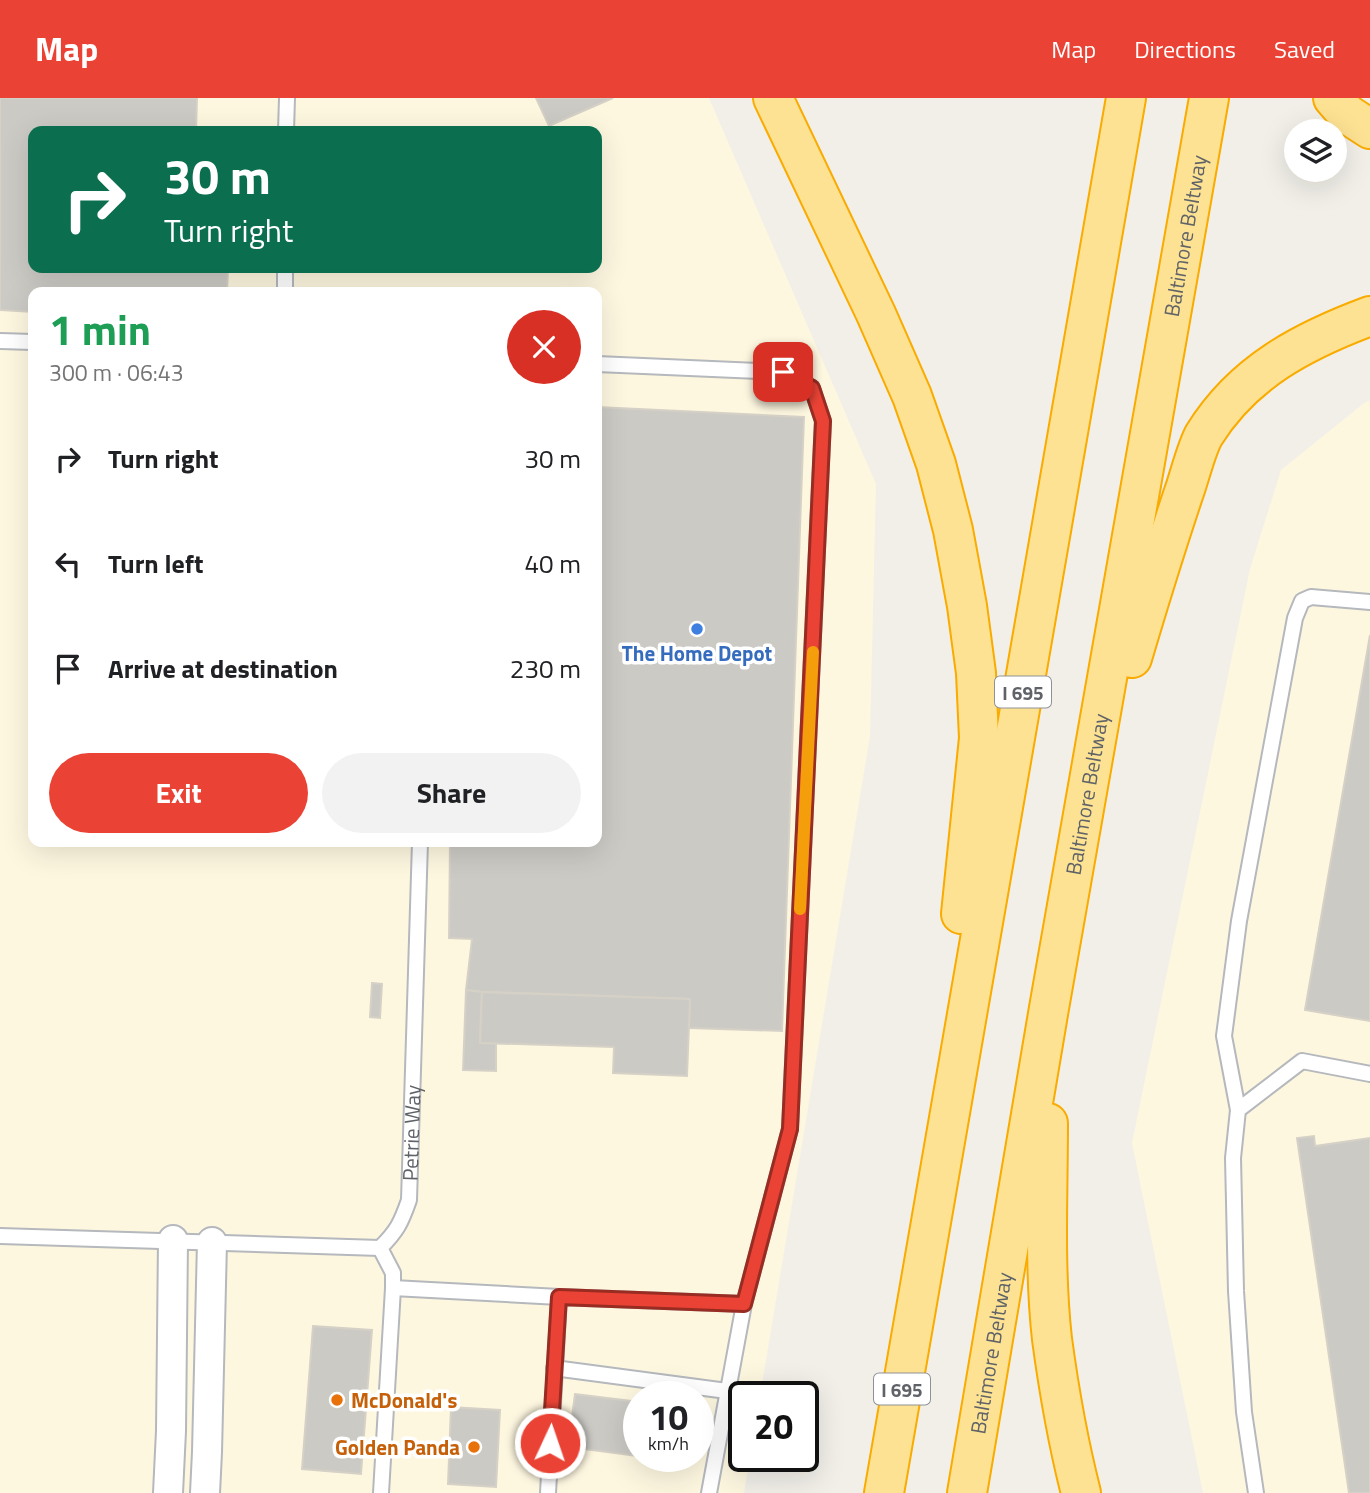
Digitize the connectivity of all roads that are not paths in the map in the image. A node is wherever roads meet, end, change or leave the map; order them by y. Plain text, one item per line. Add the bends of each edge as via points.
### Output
1 (287, 98) edge
2 (773, 98) edge
3 (1126, 98) edge
4 (1209, 98) edge
5 (1333, 98) edge
6 (286, 126) edge
7 (1370, 129) edge
8 (1370, 316) edge
9 (0, 341) edge
10 (28, 342) edge
11 (602, 364) edge
12 (1370, 602) edge
13 (1082, 824) junction
14 (420, 847) edge
15 (1049, 1008) junction
16 (1370, 1074) edge
17 (1238, 1110) junction
18 (931, 1225) junction
19 (0, 1236) edge
20 (173, 1240) junction
21 (212, 1242) junction
22 (380, 1248) junction
23 (393, 1288) junction
24 (559, 1297) junction
25 (744, 1304) junction
26 (554, 1368) junction
27 (727, 1391) junction
28 (168, 1493) edge
29 (205, 1493) edge
30 (381, 1493) edge
31 (548, 1493) edge
32 (709, 1493) edge
33 (884, 1493) edge
34 (967, 1493) edge
35 (1081, 1493) edge
36 (1256, 1493) edge

1 - 6 lane
2 - 18 highway via 912,396 936,464 967,606 979,738
3 - 18 highway, I 695
4 - 13 highway, Baltimore Beltway
5 - 7 highway
8 - 13 highway via 1271,363 1244,385 1203,437 1164,550
9 - 10 lane
11 - 25 lane via 783,372 812,388 823,421 790,1129
12 - 17 lane via 1311,597 1302,601 1295,618 1239,921 1223,1036
13 - 15 highway, Baltimore Beltway
14 - 22 lane, Petrie Way via 409,1200 395,1233
15 - 34 highway, Baltimore Beltway
15 - 35 highway via 1052,1338
16 - 17 lane via 1302,1060
17 - 36 lane via 1233,1158 1236,1291 1244,1412
18 - 33 highway, I 695
19 - 20 lane
20 - 21 lane
20 - 28 street
21 - 22 lane
21 - 29 street
22 - 23 lane via 393,1273
23 - 24 lane
23 - 30 lane
24 - 25 lane
24 - 26 lane
25 - 27 lane
26 - 27 lane
26 - 31 lane
27 - 32 lane

